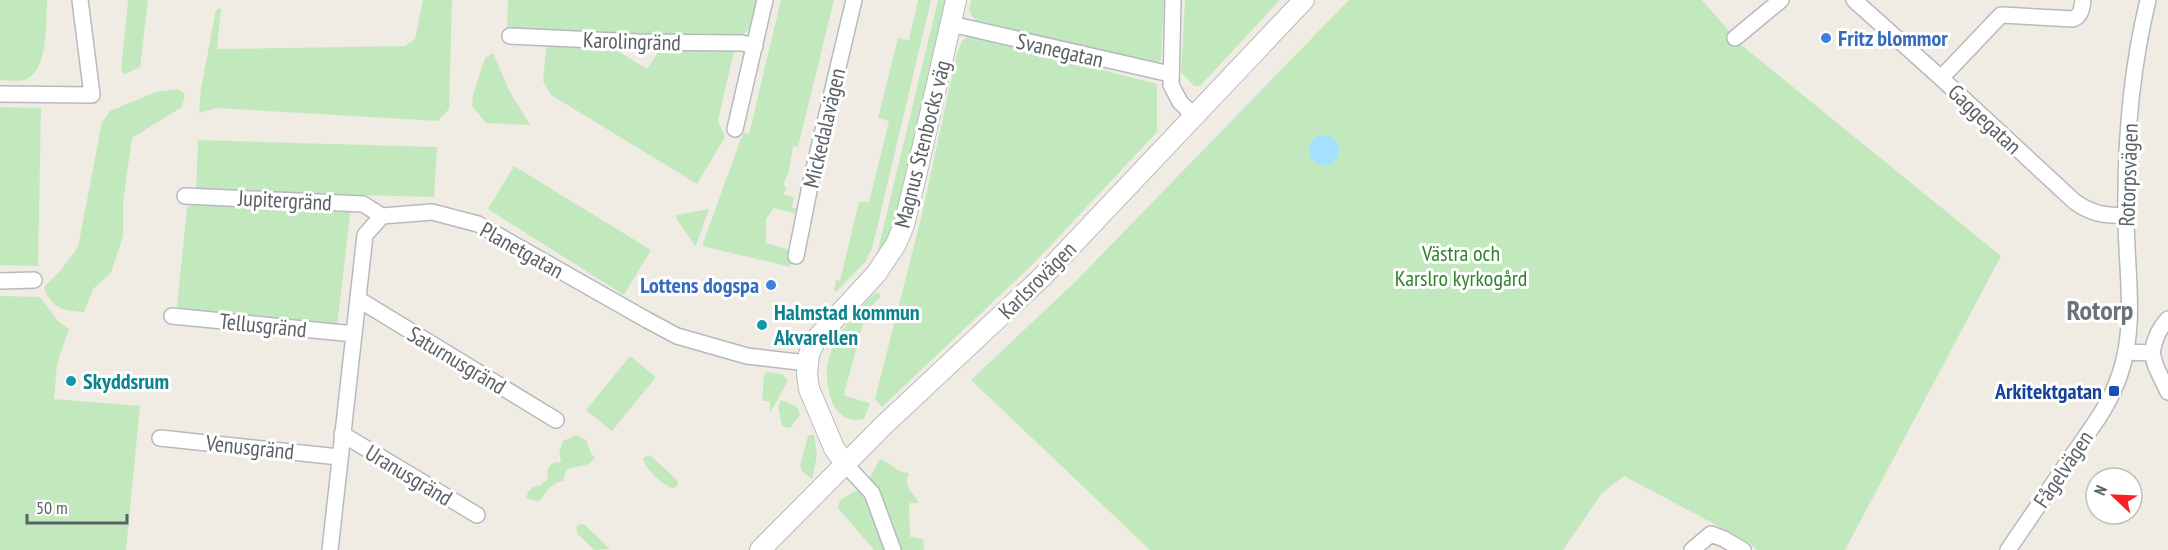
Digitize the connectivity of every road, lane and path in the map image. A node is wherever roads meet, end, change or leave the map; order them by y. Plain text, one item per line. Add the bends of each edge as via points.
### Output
1 (80, 0) edge
2 (765, 0) edge
3 (854, 0) edge
4 (956, 0) edge
5 (1173, 0) edge
6 (1304, 0) edge
7 (1781, 0) edge
8 (1854, 0) edge
9 (2083, 0) edge
10 (2148, 0) edge
11 (951, 24) junction
12 (510, 36) dead end
13 (1735, 38) dead end
14 (755, 46) junction
15 (1170, 74) junction
16 (1941, 78) junction
17 (0, 94) edge
18 (1194, 116) junction
19 (735, 129) dead end
20 (185, 196) dead end
21 (382, 216) junction
22 (2126, 216) junction
23 (796, 256) dead end
24 (34, 280) dead end
25 (0, 281) edge
26 (358, 300) junction
27 (172, 316) dead end
28 (2168, 319) edge
29 (354, 334) junction
30 (2126, 352) junction
31 (2152, 353) junction
32 (807, 363) junction
33 (2168, 392) edge
34 (556, 420) dead end
35 (342, 434) junction
36 (160, 438) dead end
37 (339, 457) junction
38 (846, 465) junction
39 (477, 516) dead end
40 (330, 550) edge
41 (760, 550) edge
42 (892, 550) edge
43 (1692, 550) edge
44 (1743, 550) edge
45 (2008, 550) edge

1 - 17 street via 92,95
2 - 14 street
3 - 23 street, Mickedalavägen
4 - 11 street, Magnus Stenbocks väg
5 - 15 street
6 - 18 street, Karlsrovägen
7 - 13 street
8 - 16 street, Gaggegatan
9 - 16 street via 2081,12 2073,19 2001,15
10 - 22 street, Rotorpsvägen via 2134,74
11 - 15 street, Svanegatan
11 - 32 street, Magnus Stenbocks väg via 904,225 896,244 876,274 816,339
12 - 14 street, Karolingränd
14 - 19 street
15 - 18 street via 1176,97
16 - 22 street, Gaggegatan via 2075,202 2099,215
18 - 38 street, Karlsrovägen via 1042,277
20 - 21 street, Jupitergränd via 363,204
21 - 26 street via 365,235
21 - 32 street, Planetgatan via 432,212 478,224 678,336 747,356
22 - 30 street, Rotorpsvägen via 2130,314
24 - 25 street
26 - 29 street
26 - 34 street, Saturnusgränd
27 - 29 street, Tellusgränd
28 - 31 street via 2157,335
29 - 35 street
30 - 31 street
30 - 45 street, Fågelvägen via 2107,404
31 - 33 street
32 - 38 street via 807,382 815,406
35 - 37 street
35 - 39 street, Uranusgränd
36 - 37 street, Venusgränd
37 - 40 street
38 - 41 street, Karlsrovägen
38 - 42 street via 872,493
43 - 44 street via 1711,534

